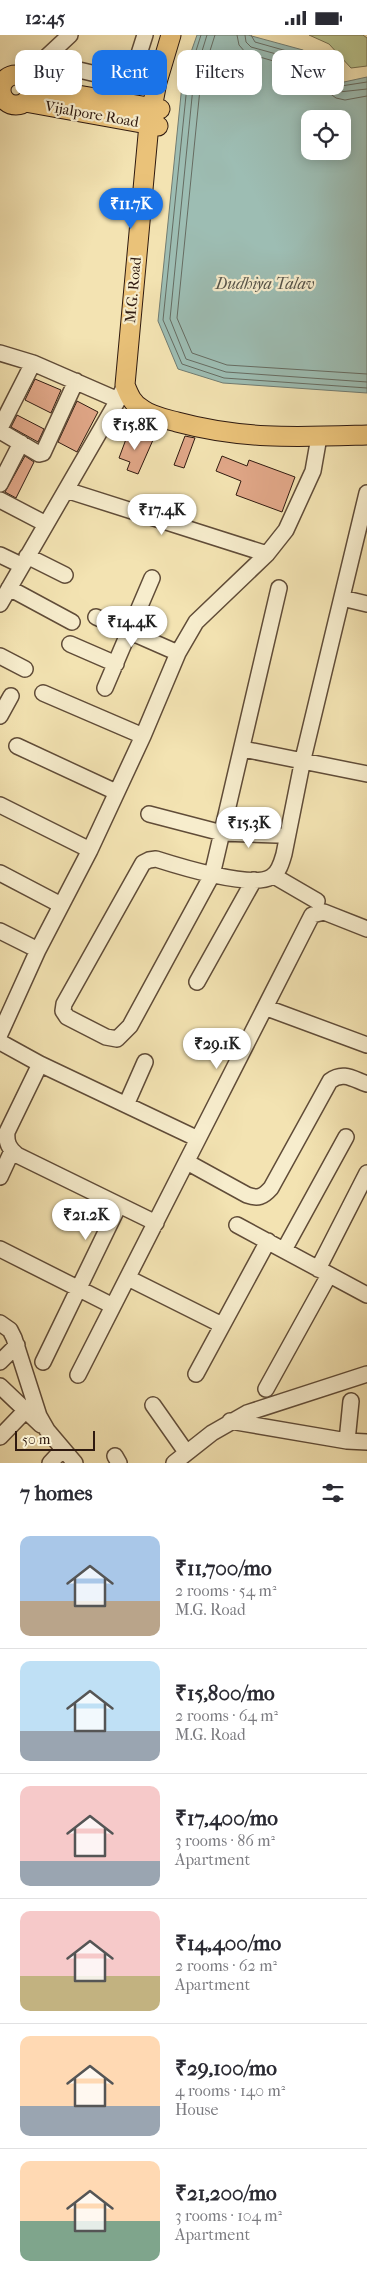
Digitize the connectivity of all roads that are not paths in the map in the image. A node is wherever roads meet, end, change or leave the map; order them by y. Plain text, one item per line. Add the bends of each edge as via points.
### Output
1 (70, 35) edge
2 (144, 35) edge
3 (170, 35) edge
4 (181, 35) edge
5 (58, 50) edge
6 (82, 71) edge
7 (15, 79) edge
8 (2, 94) edge
9 (22, 95) edge
10 (54, 95) edge
11 (154, 117) junction
12 (0, 353) edge
13 (33, 363) junction
14 (76, 381) junction
15 (121, 393) junction
16 (153, 414) junction
17 (0, 429) edge
18 (367, 435) edge
19 (319, 437) junction
20 (21, 443) junction
21 (0, 484) edge
22 (66, 490) junction
23 (367, 493) edge
24 (0, 500) edge
25 (46, 524) junction
26 (267, 554) junction
27 (0, 555) edge
28 (24, 561) junction
29 (65, 575) dead end
30 (152, 578) dead end
31 (9, 588) junction
32 (279, 588) dead end
33 (342, 598) junction
34 (0, 604) edge
35 (367, 604) edge
36 (96, 617) dead end
37 (72, 622) dead end
38 (130, 631) junction
39 (70, 644) dead end
40 (178, 653) junction
41 (0, 656) edge
42 (116, 664) junction
43 (25, 669) dead end
44 (105, 688) dead end
45 (43, 693) dead end
46 (12, 696) dead end
47 (0, 716) edge
48 (143, 736) junction
49 (17, 746) dead end
50 (243, 749) junction
51 (302, 759) junction
52 (367, 774) edge
53 (116, 792) junction
54 (0, 805) edge
55 (149, 814) dead end
56 (222, 833) junction
57 (277, 835) dead end
58 (90, 850) junction
59 (0, 873) edge
60 (212, 875) junction
61 (274, 876) junction
62 (254, 880) junction
63 (317, 901) dead end
64 (61, 905) junction
65 (367, 929) edge
66 (0, 931) edge
67 (38, 950) junction
68 (197, 982) dead end
69 (6, 1004) edge
70 (266, 1008) junction
71 (0, 1034) edge
72 (0, 1042) edge
73 (367, 1045) edge
74 (145, 1062) dead end
75 (40, 1064) junction
76 (367, 1084) edge
77 (126, 1105) junction
78 (346, 1137) dead end
79 (198, 1139) junction
80 (12, 1151) junction
81 (187, 1161) junction
82 (367, 1173) edge
83 (0, 1177) edge
84 (119, 1205) junction
85 (156, 1223) junction
86 (237, 1225) dead end
87 (268, 1241) junction
88 (0, 1249) edge
89 (284, 1250) junction
90 (324, 1272) junction
91 (128, 1278) junction
92 (79, 1289) junction
93 (367, 1295) edge
94 (113, 1306) junction
95 (0, 1323) edge
96 (222, 1325) junction
97 (17, 1345) junction
98 (43, 1361) dead end
99 (0, 1362) edge
100 (196, 1373) dead end
101 (367, 1373) edge
102 (78, 1375) dead end
103 (0, 1386) edge
104 (266, 1389) dead end
105 (351, 1401) dead end
106 (153, 1405) dead end
107 (26, 1410) junction
108 (230, 1421) junction
109 (47, 1430) junction
110 (0, 1437) edge
111 (347, 1441) junction
112 (367, 1442) edge
113 (63, 1449) junction
114 (186, 1452) junction
115 (50, 1463) edge
116 (75, 1463) edge
117 (174, 1463) edge

1 - 5 street
2 - 6 street via 130,82
3 - 11 main road, M.G. Road
4 - 11 main road
7 - 8 main road, Vijalpore Road via 10,75
8 - 9 main road, Vijalpore Road via 15,105
10 - 11 main road, Vijalpore Road
11 - 15 main road, M.G. Road
11 - 16 main road via 133,371 139,398
12 - 13 street
13 - 14 street
13 - 17 street
14 - 15 street
14 - 20 street via 43,453 39,454
15 - 16 main road via 142,410
15 - 22 street
16 - 19 main road via 233,435
17 - 20 street
18 - 19 main road
19 - 26 street via 313,471 302,498 286,530
20 - 21 street
22 - 25 street
22 - 26 street
23 - 33 street
24 - 25 street
25 - 28 street
26 - 40 street via 196,622
27 - 28 street
28 - 29 street
28 - 31 street
30 - 38 street
31 - 34 street
31 - 37 street
32 - 50 street
33 - 35 street
33 - 51 street
36 - 38 street
38 - 40 street
38 - 42 street
39 - 42 street
40 - 48 street
41 - 43 street
42 - 44 street
45 - 48 street
46 - 47 street
48 - 53 street
49 - 53 street
50 - 51 street
50 - 56 street
51 - 52 street
51 - 61 street via 284,854
53 - 58 street
54 - 58 street
55 - 56 street
56 - 57 street
56 - 60 street
58 - 64 street
59 - 64 street
60 - 60 street via 156,859 143,863 66,997 63,1011 67,1017 106,1037 117,1039 123,1034
60 - 62 street
61 - 62 street
61 - 63 street
62 - 68 street
64 - 67 street
65 - 70 street via 324,913 312,915
66 - 67 street
67 - 69 street
69 - 71 street
70 - 73 street
70 - 79 street
72 - 75 street
74 - 77 street
75 - 77 street
75 - 80 street via 7,1132 6,1140
76 - 81 street via 346,1076 337,1076 330,1081 264,1196 247,1195
77 - 79 street
78 - 89 street
79 - 81 street
80 - 83 street
80 - 84 street
81 - 85 street
82 - 90 street
84 - 85 street
84 - 92 street
85 - 91 street
86 - 87 street
87 - 89 street
87 - 96 street
88 - 92 street
89 - 90 street
90 - 93 street
90 - 104 street
91 - 94 street
91 - 96 street
92 - 94 street
92 - 98 street
94 - 102 street
95 - 97 street via 10,1330
96 - 100 street
97 - 99 street
97 - 109 street via 39,1416
101 - 108 street
103 - 107 street
105 - 111 street
106 - 114 street
107 - 109 street
107 - 110 street
108 - 111 street
108 - 114 street
109 - 113 street
111 - 112 street
113 - 115 street
113 - 116 street
114 - 117 street

